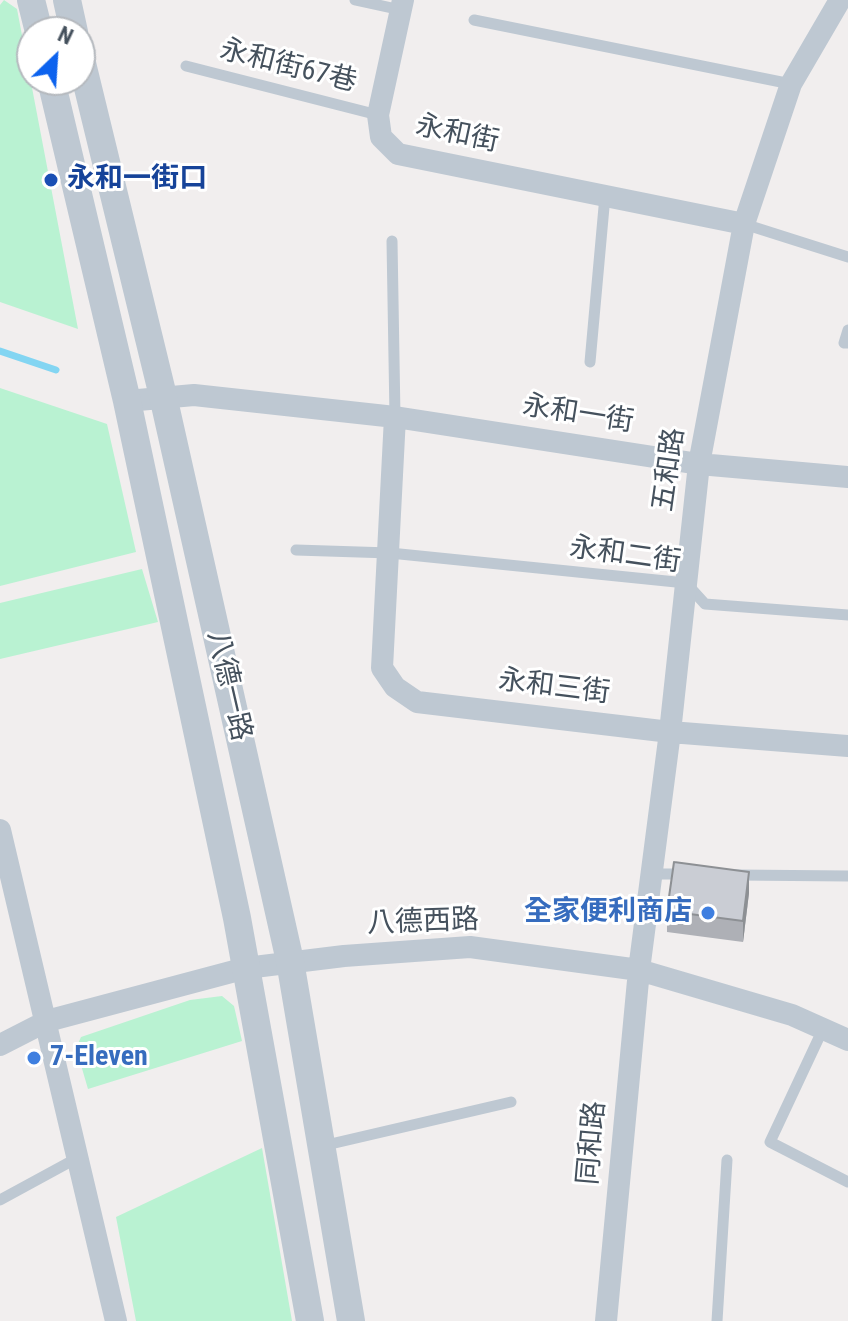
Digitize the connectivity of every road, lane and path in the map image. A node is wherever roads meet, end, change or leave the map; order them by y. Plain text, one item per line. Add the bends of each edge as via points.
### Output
1 (355, 0) edge
2 (840, 0) edge
3 (402, 5) edge
4 (474, 20) dead end
5 (186, 66) dead end
6 (791, 84) junction
7 (55, 96) edge
8 (90, 96) edge
9 (378, 115) junction
10 (605, 196) junction
11 (744, 224) junction
12 (392, 241) dead end
13 (848, 257) edge
14 (848, 330) edge
15 (846, 343) edge
16 (590, 362) dead end
17 (163, 396) junction
18 (127, 401) junction
19 (395, 417) junction
20 (699, 464) junction
21 (848, 477) edge
22 (296, 550) dead end
23 (390, 553) junction
24 (686, 583) junction
25 (848, 615) edge
26 (670, 732) junction
27 (848, 746) edge
28 (0, 830) edge
29 (652, 874) junction
30 (697, 874) edge
31 (727, 875) edge
32 (848, 876) edge
33 (290, 961) junction
34 (246, 968) junction
35 (639, 970) junction
36 (47, 1021) junction
37 (823, 1029) junction
38 (848, 1040) edge
39 (0, 1045) edge
40 (511, 1102) dead end
41 (322, 1146) junction
42 (79, 1157) junction
43 (727, 1160) dead end
44 (848, 1182) edge
45 (0, 1200) edge
46 (116, 1321) edge
47 (310, 1321) edge
48 (351, 1321) edge
49 (606, 1321) edge
50 (717, 1321) edge

1 - 3 lane
2 - 6 street, 五和路
3 - 9 street, 永和街
4 - 6 lane
5 - 9 lane, 永和街67巷
6 - 11 street, 五和路
7 - 18 street, 八德一路
8 - 17 street, 八德一路
9 - 10 street, 永和街 via 381,137 398,154
10 - 11 street, 永和街
10 - 16 lane
11 - 13 lane
11 - 20 street, 五和路
12 - 19 lane
14 - 15 lane
17 - 18 street, 永和一街
17 - 19 street, 永和一街
17 - 33 street, 八德一路
18 - 34 street, 八德一路
19 - 20 street, 永和一街
19 - 23 street
20 - 21 street, 永和一街
20 - 24 street, 五和路
22 - 23 lane, 永和二街
23 - 24 lane, 永和二街
23 - 26 street, 永和三街 via 382,668 395,687 417,702
24 - 25 lane, 永和二街 via 705,604
24 - 26 street, 五和路
26 - 27 street, 永和三街
26 - 29 street, 五和路
28 - 36 street
29 - 30 lane
29 - 35 street, 五和路
31 - 32 lane
33 - 34 street, 八德西路
33 - 35 street, 八德西路 via 470,947
33 - 41 street, 八德一路
34 - 36 street, 八德西路
34 - 47 street, 八德一路
35 - 37 street, 八德西路
35 - 49 street, 同和路
36 - 39 street, 八德西路
36 - 42 street
37 - 38 street, 八德西路
37 - 44 lane via 770,1142
40 - 41 lane
41 - 48 street, 八德一路
42 - 45 lane
42 - 46 street
43 - 50 lane

